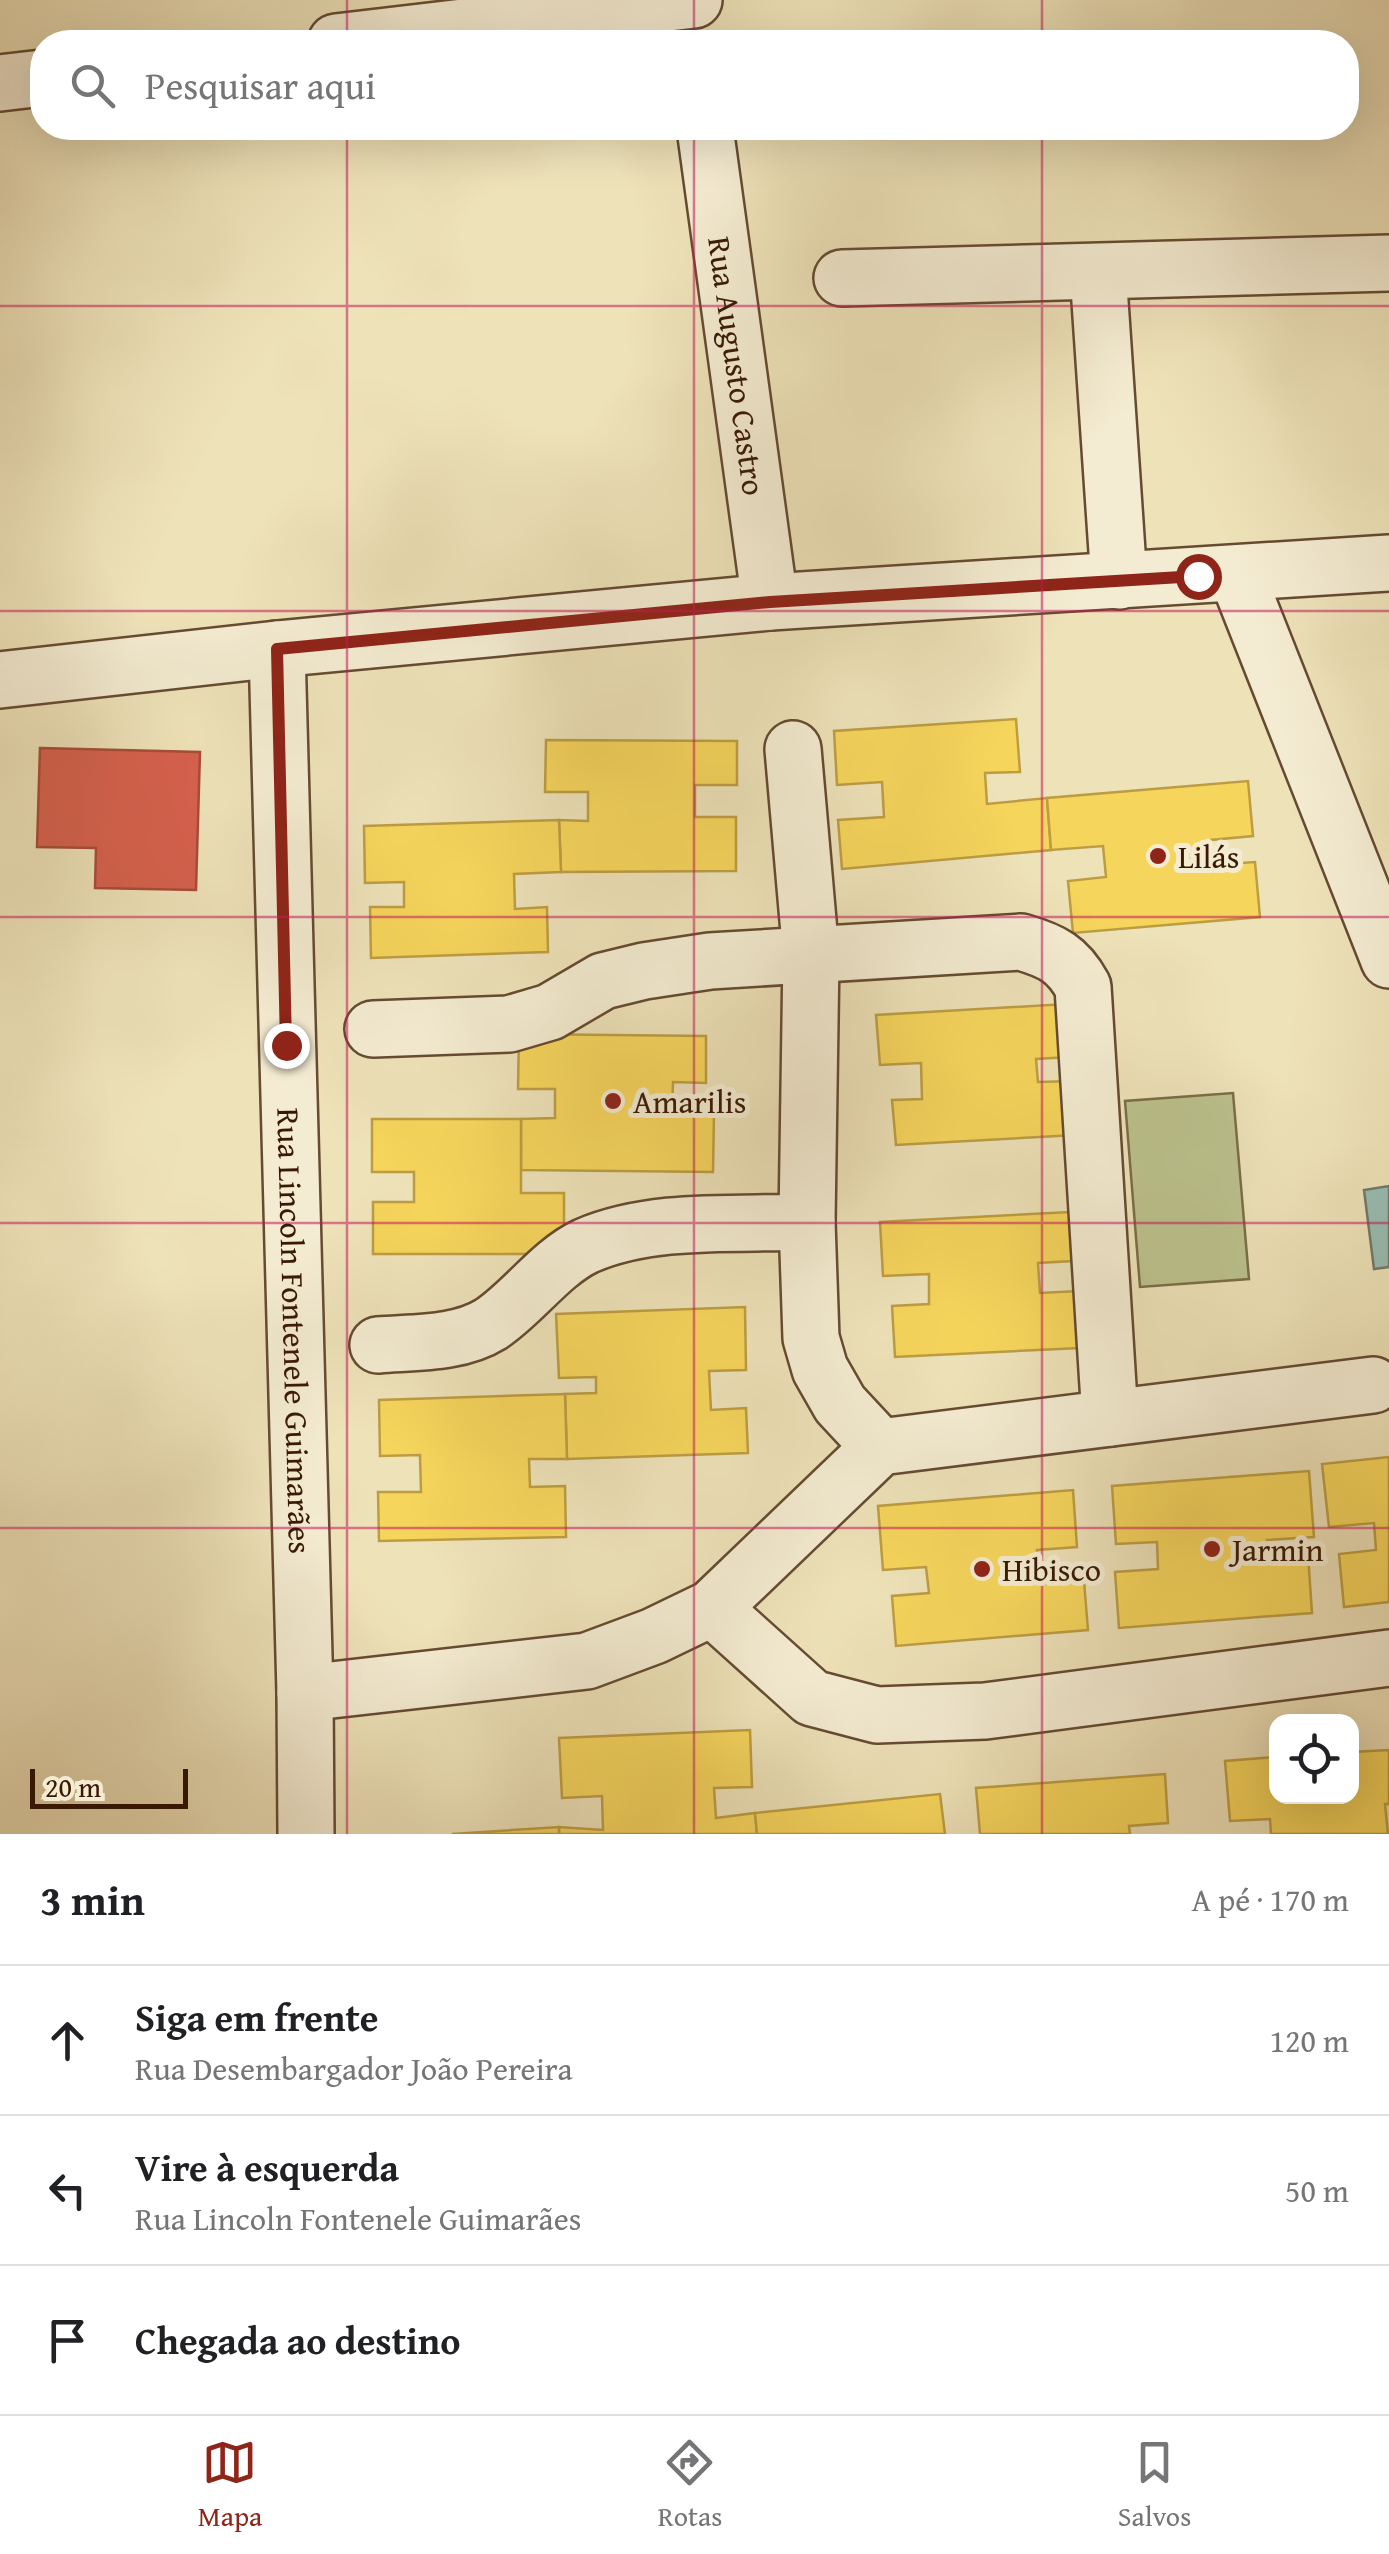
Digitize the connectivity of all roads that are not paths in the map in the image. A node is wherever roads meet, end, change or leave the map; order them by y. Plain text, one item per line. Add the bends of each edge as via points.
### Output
1 (690, 0) edge
2 (437, 30) edge
3 (693, 30) edge
4 (30, 79) edge
5 (0, 82) edge
6 (707, 140) edge
7 (1389, 263) edge
8 (1098, 272) junction
9 (842, 278) dead end
10 (1389, 563) edge
11 (1236, 574) junction
12 (1118, 581) junction
13 (770, 602) junction
14 (277, 649) junction
15 (0, 680) edge
16 (793, 749) dead end
17 (810, 955) junction
18 (1389, 960) edge
19 (373, 1030) dead end
20 (807, 1222) junction
21 (378, 1345) dead end
22 (1373, 1385) dead end
23 (1110, 1418) junction
24 (880, 1448) junction
25 (712, 1608) junction
26 (1389, 1658) edge
27 (306, 1693) junction
28 (306, 1834) edge

1 - 2 street
1 - 3 street
4 - 5 street
6 - 13 street, Rua Augusto Castro
7 - 8 street
8 - 9 street
8 - 12 street
10 - 11 street
11 - 12 street
11 - 18 street
12 - 13 street
13 - 14 street
14 - 15 street
14 - 27 street, Rua Lincoln Fontenele Guimarães
16 - 17 street
17 - 19 street via 644,971 603,981 550,1012 510,1024
17 - 20 street
17 - 23 street via 1021,942 1054,952 1072,966 1083,987
20 - 21 street via 616,1234 582,1248 490,1324 457,1338
20 - 24 street via 811,1338 820,1369 840,1404
22 - 23 street
23 - 24 street
24 - 25 street
25 - 26 street via 812,1698 877,1715 985,1710
25 - 27 street via 587,1661
27 - 28 street, Rua Lincoln Fontenele Guimarães

